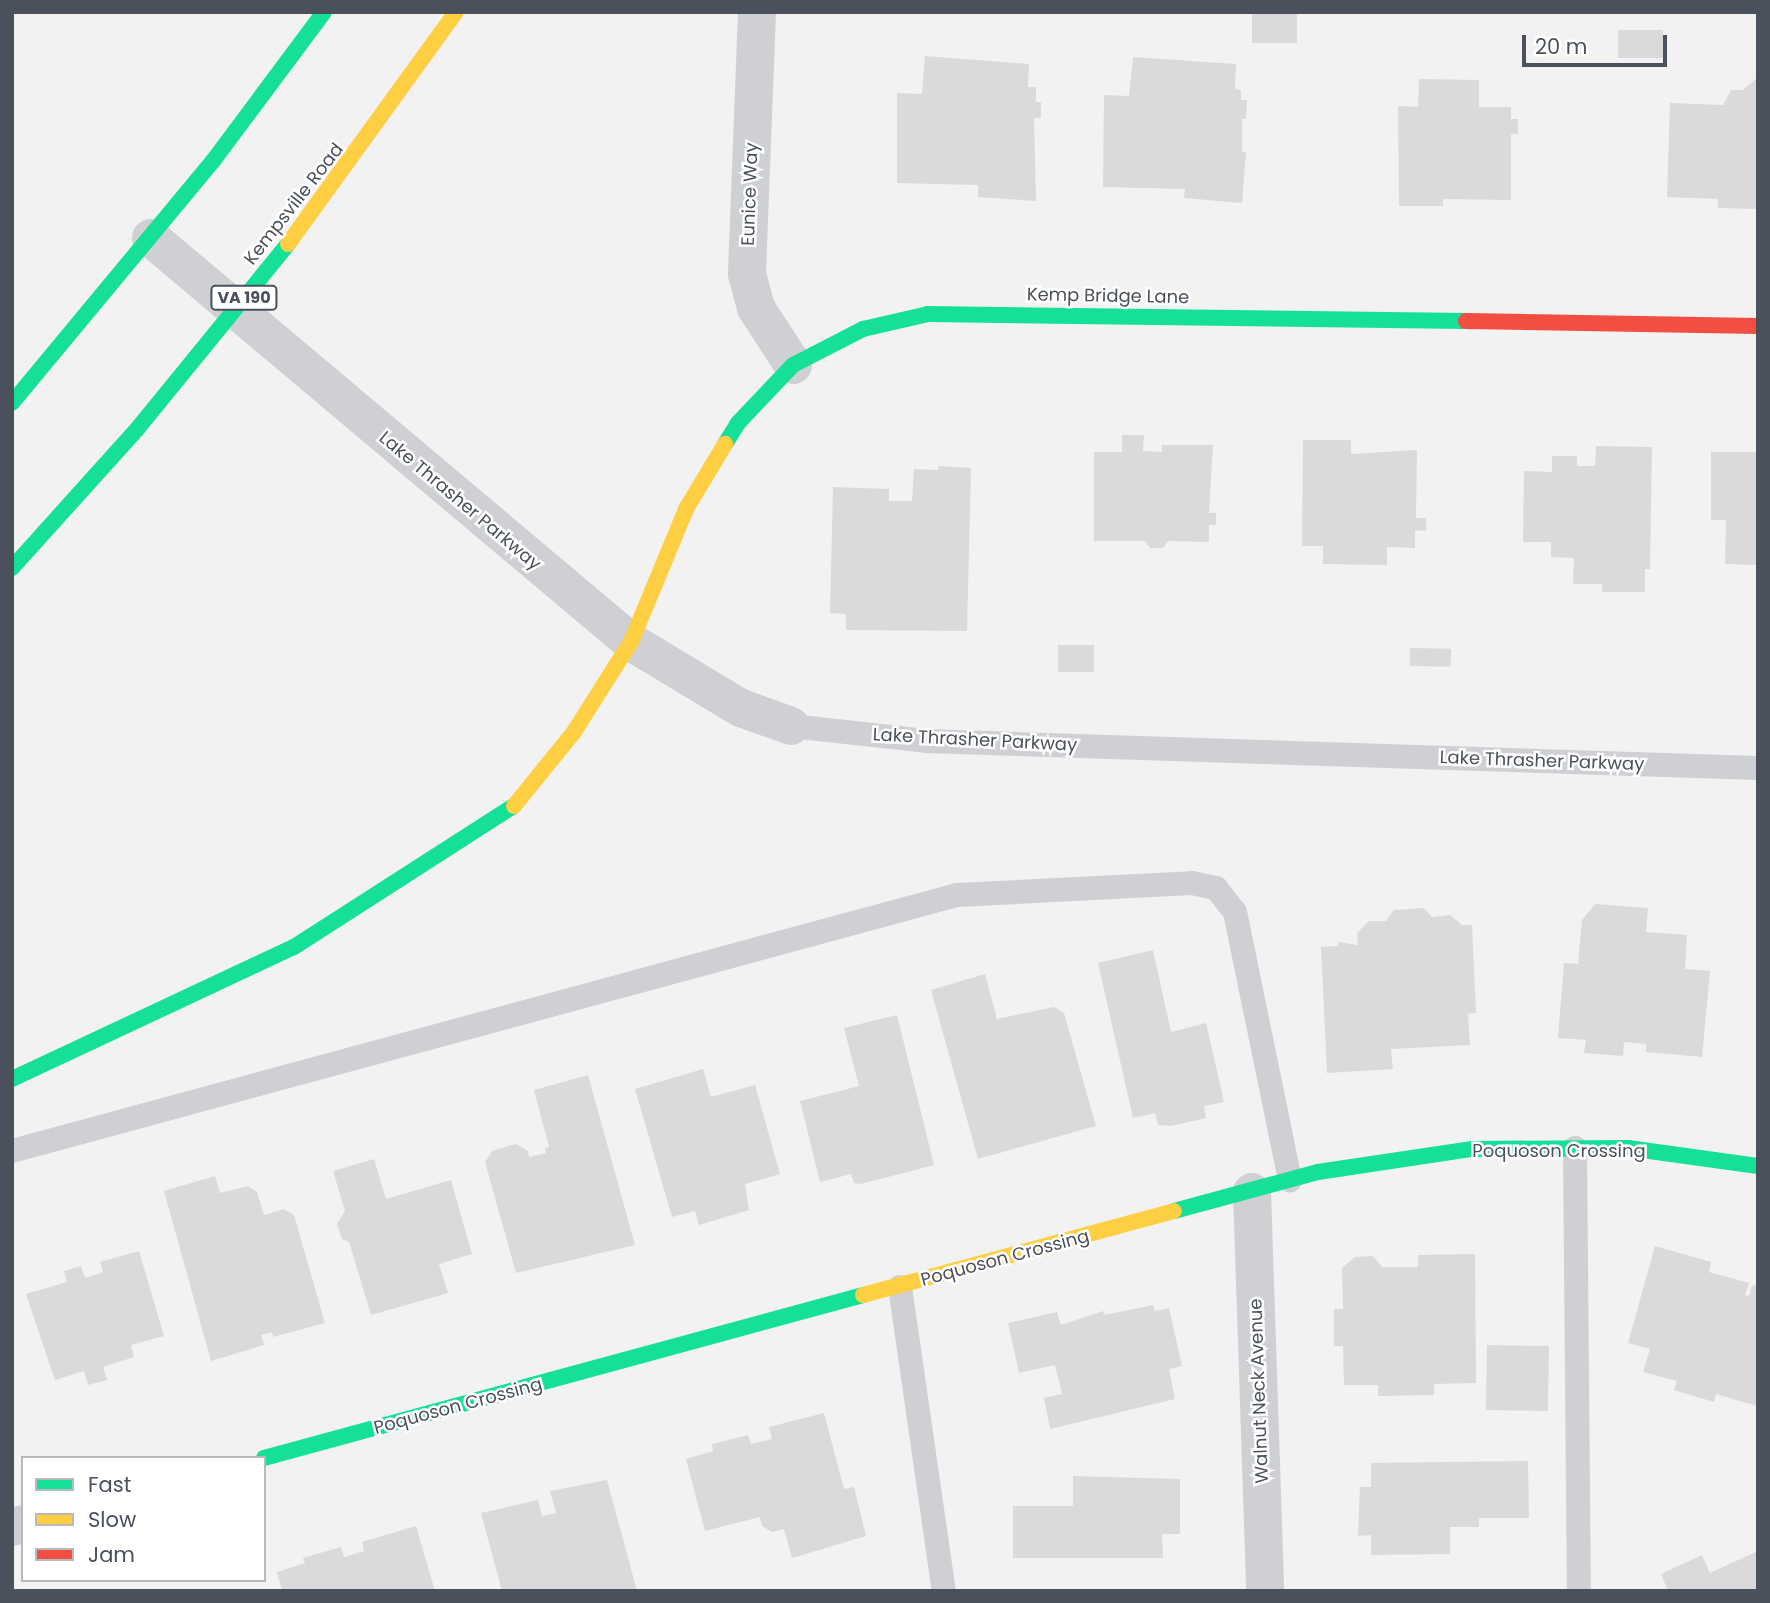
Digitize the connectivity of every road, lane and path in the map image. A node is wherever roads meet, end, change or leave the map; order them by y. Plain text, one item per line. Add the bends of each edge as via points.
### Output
1 (324, 12) edge
2 (456, 12) edge
3 (757, 12) edge
4 (151, 238) junction
5 (233, 312) junction
6 (1758, 326) edge
7 (793, 365) junction
8 (12, 403) edge
9 (12, 568) edge
10 (631, 642) junction
11 (791, 726) joint
12 (1758, 768) edge
13 (12, 1080) edge
14 (1575, 1148) junction
15 (12, 1151) edge
16 (1758, 1166) edge
17 (1290, 1180) junction
18 (1252, 1192) junction
19 (900, 1286) junction
20 (266, 1457) edge
21 (944, 1591) edge
22 (1265, 1591) edge
23 (1579, 1591) edge

1 - 4 street
2 - 5 street, Kempsville Road / VA 190 via 362,148
3 - 7 street, Eunice Way via 747,274 757,308
4 - 5 street, Lake Thrasher Parkway
4 - 8 street
5 - 9 street, Kempsville Road / VA 190 via 138,428
5 - 10 street, Lake Thrasher Parkway
6 - 7 street, Kemp Bridge Lane via 928,314 863,329
7 - 10 street, Kemp Bridge Lane via 738,423 686,509
10 - 11 street, Lake Thrasher Parkway via 741,708
10 - 13 street, Kemp Bridge Lane via 574,732 515,805 294,947
11 - 12 lane, Lake Thrasher Parkway via 926,741
14 - 16 street, Poquoson Crossing via 1628,1148
14 - 17 street, Poquoson Crossing via 1472,1149
14 - 23 lane
15 - 17 lane via 957,895 1192,883 1216,888 1235,912
17 - 18 street, Poquoson Crossing
18 - 19 street, Poquoson Crossing
18 - 22 street, Walnut Neck Avenue
19 - 20 street, Poquoson Crossing
19 - 21 lane

